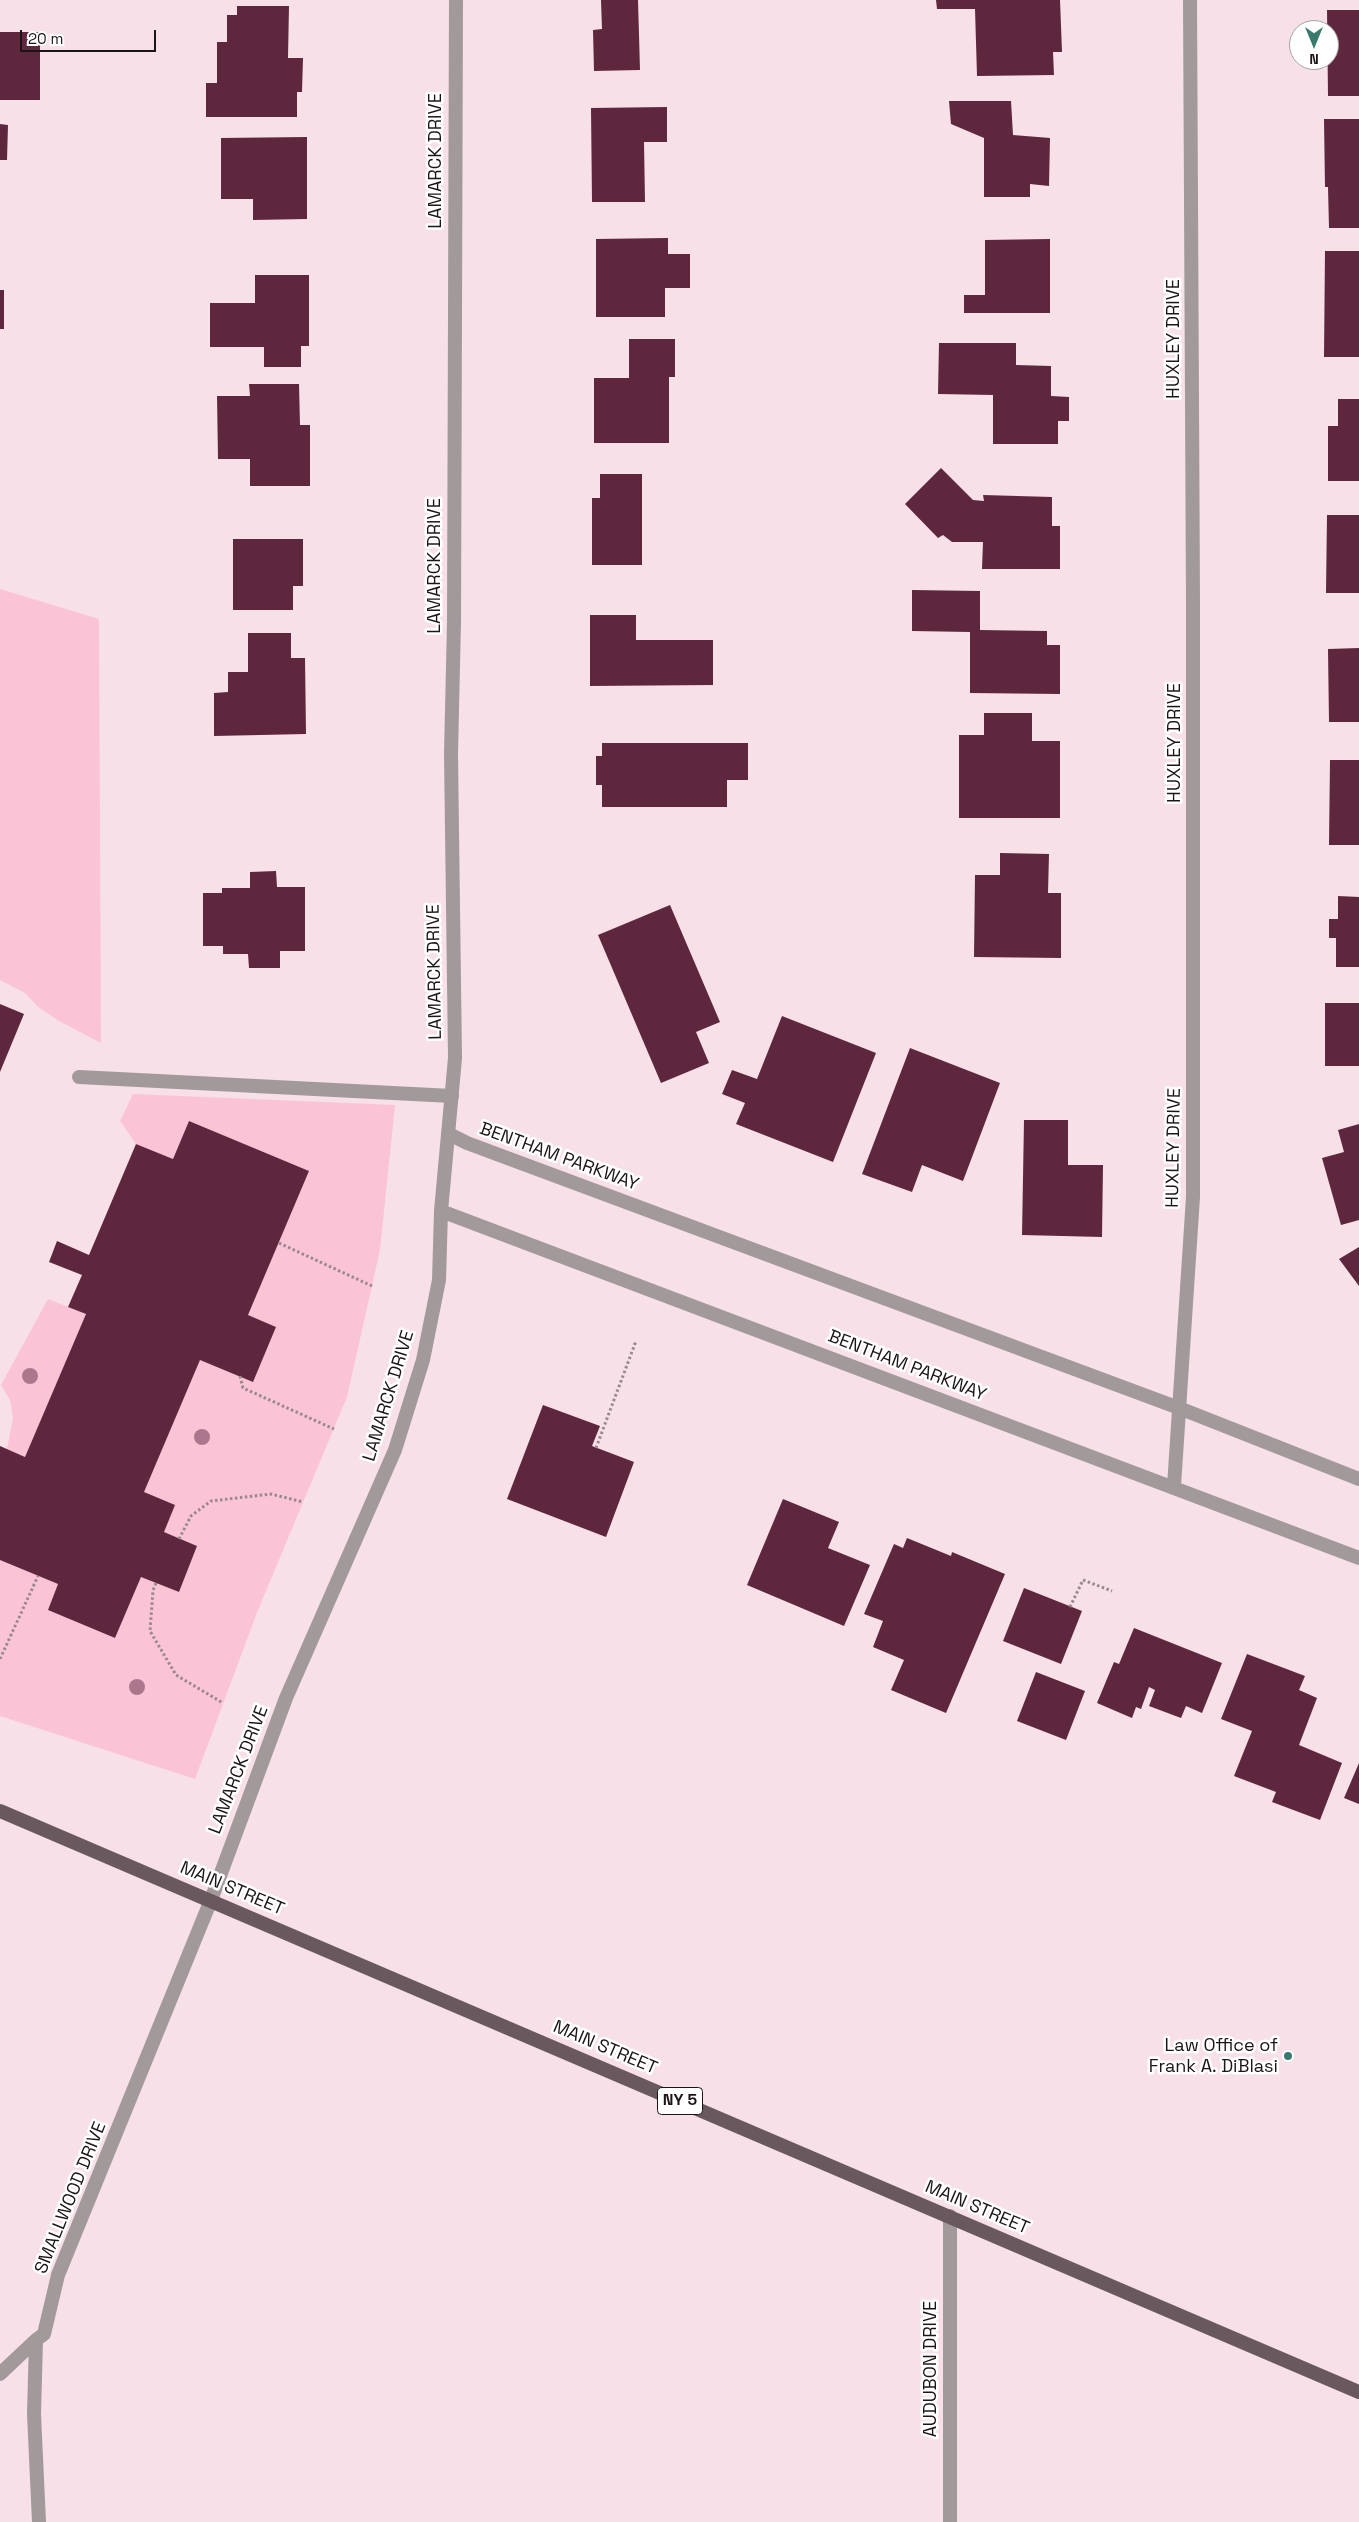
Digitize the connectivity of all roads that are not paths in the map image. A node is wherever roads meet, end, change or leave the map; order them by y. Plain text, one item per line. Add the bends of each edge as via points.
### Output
1 (456, 0) edge
2 (1190, 0) edge
3 (80, 1077) dead end
4 (452, 1096) junction
5 (449, 1134) junction
6 (441, 1211) junction
7 (1179, 1408) junction
8 (1359, 1479) edge
9 (1174, 1486) junction
10 (1359, 1558) edge
11 (0, 1811) edge
12 (211, 1900) junction
13 (950, 2216) junction
14 (36, 2340) junction
15 (0, 2374) edge
16 (1359, 2392) edge
17 (40, 2522) edge
18 (950, 2522) edge

1 - 4 street, LAMARCK DRIVE via 451,754 455,1058
2 - 7 street, HUXLEY DRIVE via 1194,593 1193,1197
3 - 4 street
4 - 5 street, LAMARCK DRIVE
5 - 6 street, LAMARCK DRIVE
5 - 7 street, BENTHAM PARKWAY
6 - 9 street, BENTHAM PARKWAY
6 - 12 street, LAMARCK DRIVE via 439,1280 423,1360 395,1450 286,1698
7 - 8 street, BENTHAM PARKWAY
7 - 9 street, HUXLEY DRIVE
9 - 10 street, BENTHAM PARKWAY
11 - 12 main road, MAIN STREET / NY 5
12 - 13 main road, MAIN STREET / NY 5
12 - 14 street, SMALLWOOD DRIVE via 58,2275 44,2334
13 - 16 main road, MAIN STREET / NY 5
13 - 18 street, AUDUBON DRIVE
14 - 15 street
14 - 17 street, SMALLWOOD DRIVE via 34,2414

